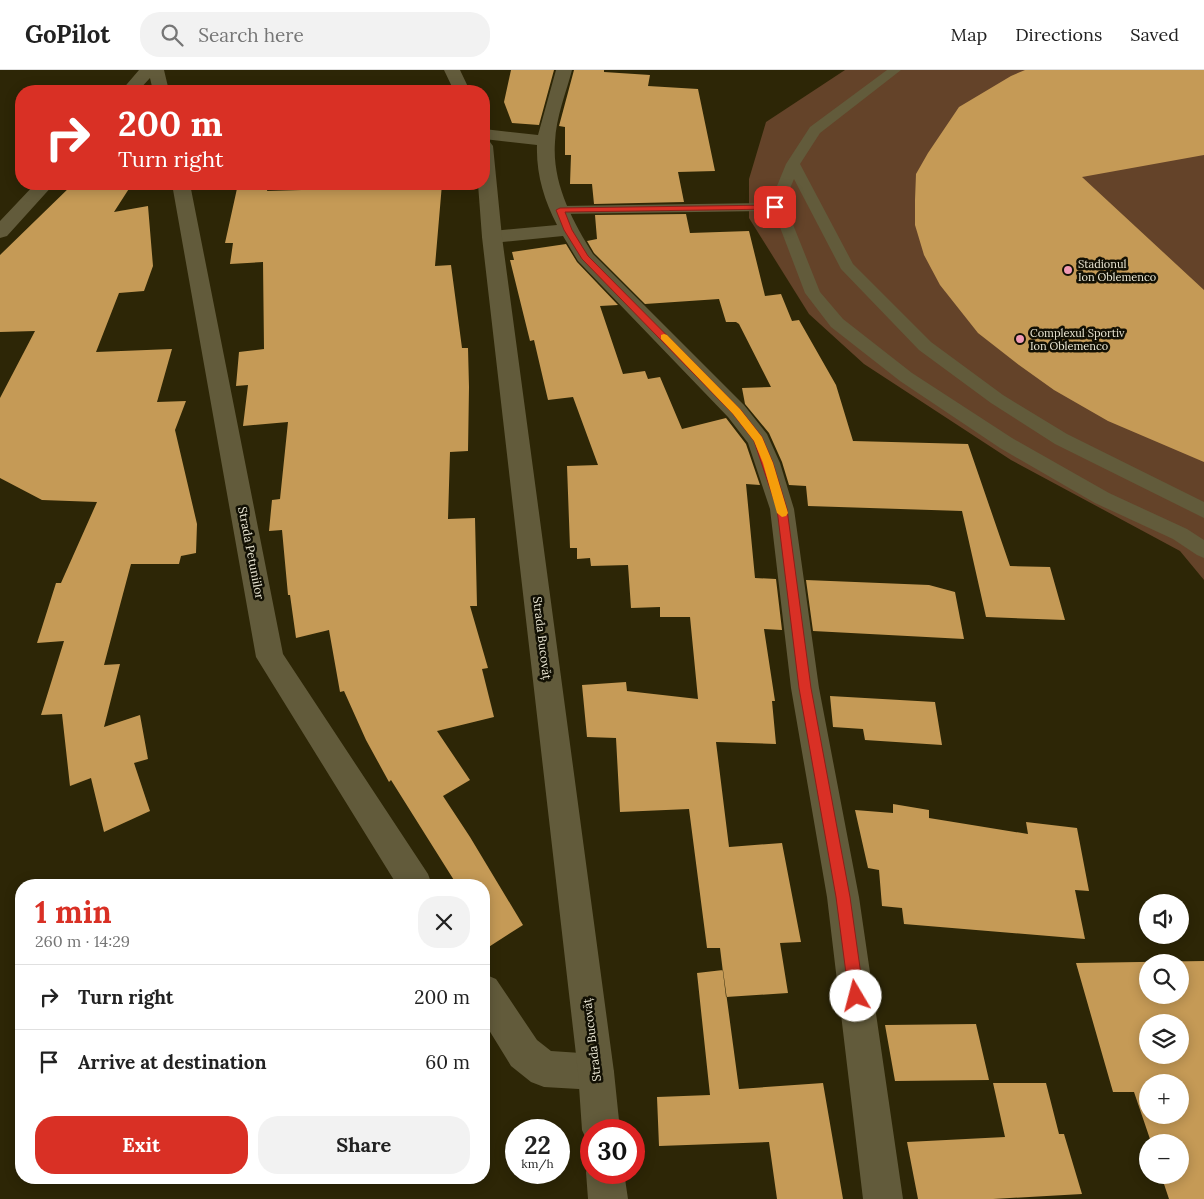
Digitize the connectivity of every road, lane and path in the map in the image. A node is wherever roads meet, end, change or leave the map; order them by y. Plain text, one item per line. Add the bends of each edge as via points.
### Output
1 (148, 70) edge
2 (156, 70) edge
3 (452, 70) edge
4 (564, 70) edge
5 (896, 70) edge
6 (134, 85) edge
7 (160, 85) edge
8 (459, 85) edge
9 (490, 135) edge
10 (546, 141) junction
11 (793, 164) junction
12 (39, 190) edge
13 (182, 190) edge
14 (488, 190) edge
15 (775, 207) junction
16 (564, 220) junction
17 (0, 232) edge
18 (492, 237) junction
19 (1204, 511) edge
20 (1204, 550) edge
21 (412, 879) edge
22 (490, 1000) edge
23 (596, 1072) junction
24 (600, 1119) edge
25 (606, 1184) edge
26 (608, 1199) edge
27 (883, 1199) edge

1 - 6 street
2 - 7 street
3 - 8 street
4 - 10 street
5 - 11 lane via 815,130
9 - 10 street
10 - 16 street via 546,169
11 - 15 lane
11 - 19 lane via 846,266 924,346 996,398 1061,438
12 - 17 street
13 - 21 street, Strada Petuniilor via 270,657
14 - 18 street, Strada Bucovăț
15 - 16 lane
15 - 20 lane via 785,222 814,293 837,323 906,377 1006,443 1102,498 1180,534
16 - 18 street
16 - 27 street via 585,257 736,411 759,440 768,463 782,509 805,688 843,897
18 - 23 street, Strada Bucovăț
22 - 23 street via 524,1053 544,1069
23 - 24 street, Strada Bucovăț
25 - 26 street

